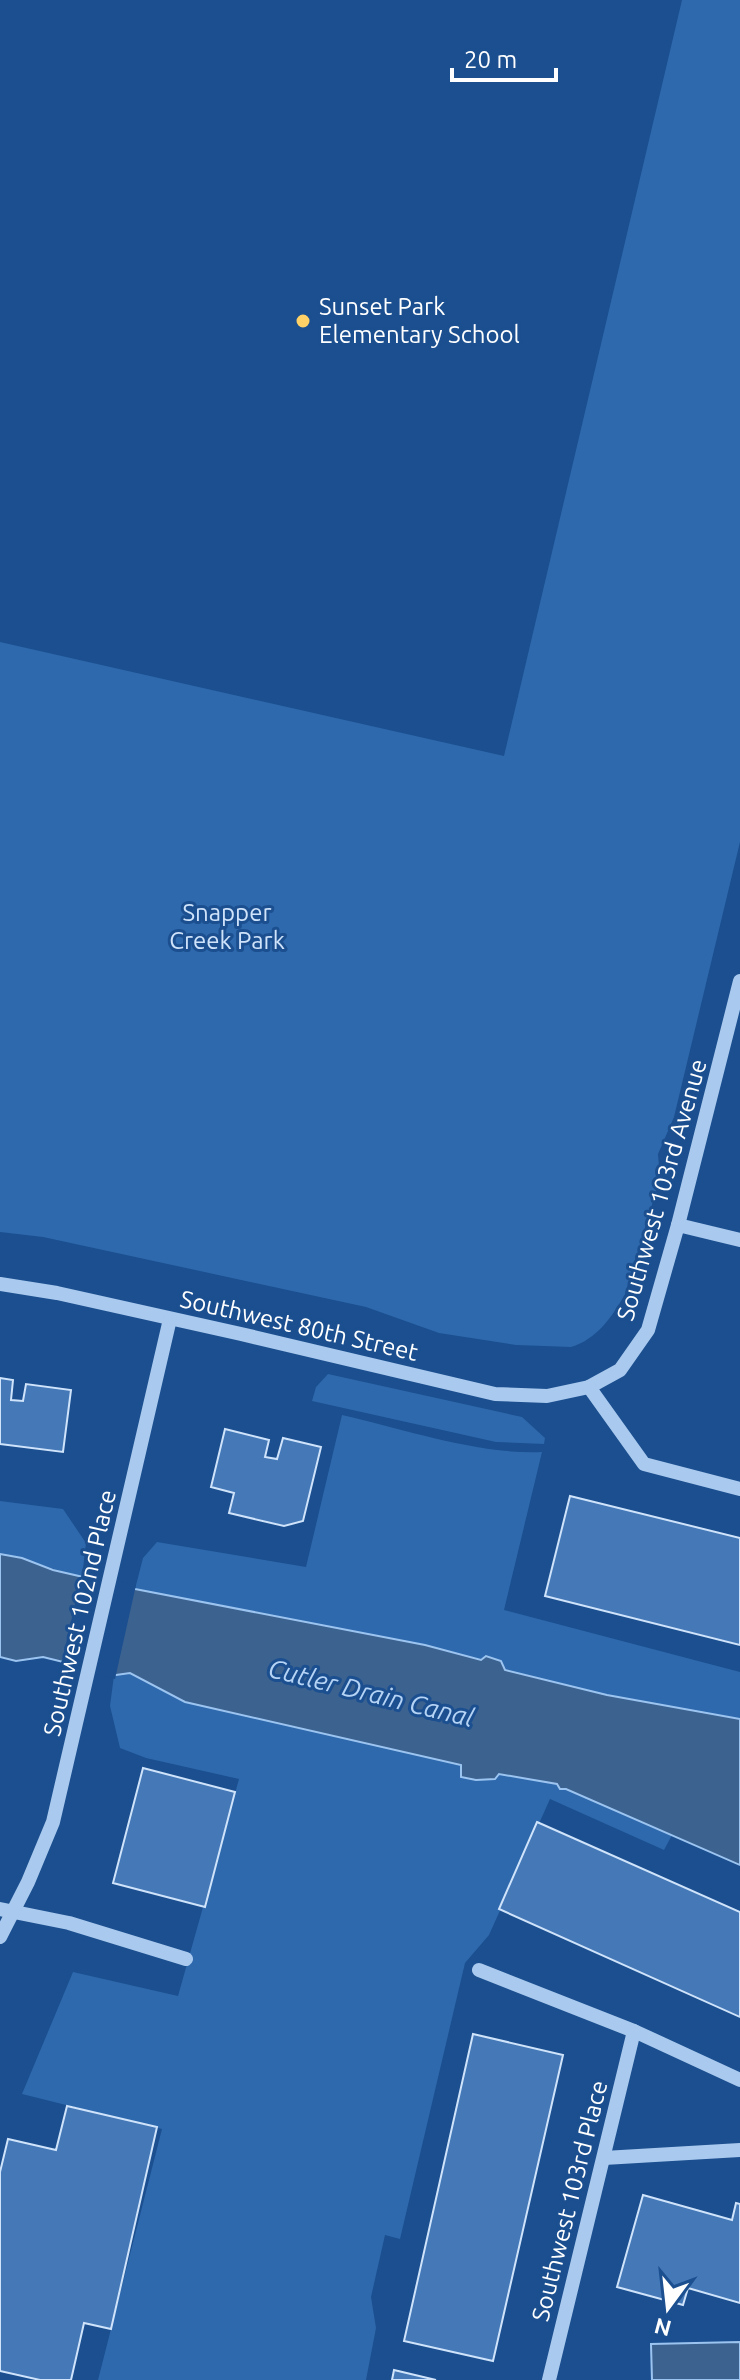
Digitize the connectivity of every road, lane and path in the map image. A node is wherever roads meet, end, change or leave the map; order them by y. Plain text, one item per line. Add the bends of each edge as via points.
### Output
1 (740, 981) edge
2 (678, 1225) junction
3 (740, 1240) edge
4 (0, 1284) edge
5 (170, 1319) junction
6 (589, 1387) junction
7 (740, 1489) edge
8 (7, 1910) edge
9 (0, 1937) edge
10 (186, 1959) dead end
11 (479, 1970) dead end
12 (634, 2031) junction
13 (740, 2080) edge
14 (740, 2150) edge
15 (604, 2158) junction
16 (549, 2380) edge

1 - 2 street, Southwest 103rd Avenue
2 - 3 street
2 - 6 street, Southwest 103rd Avenue via 648,1330 620,1370
4 - 5 street, Southwest 80th Street
5 - 6 street, Southwest 80th Street via 495,1394 547,1396
5 - 8 street, Southwest 102nd Place via 53,1822
6 - 7 street via 644,1464
8 - 9 street, Southwest 102nd Place
8 - 10 street
11 - 12 street
12 - 13 street
12 - 15 street, Southwest 103rd Place
14 - 15 street
15 - 16 street, Southwest 103rd Place

